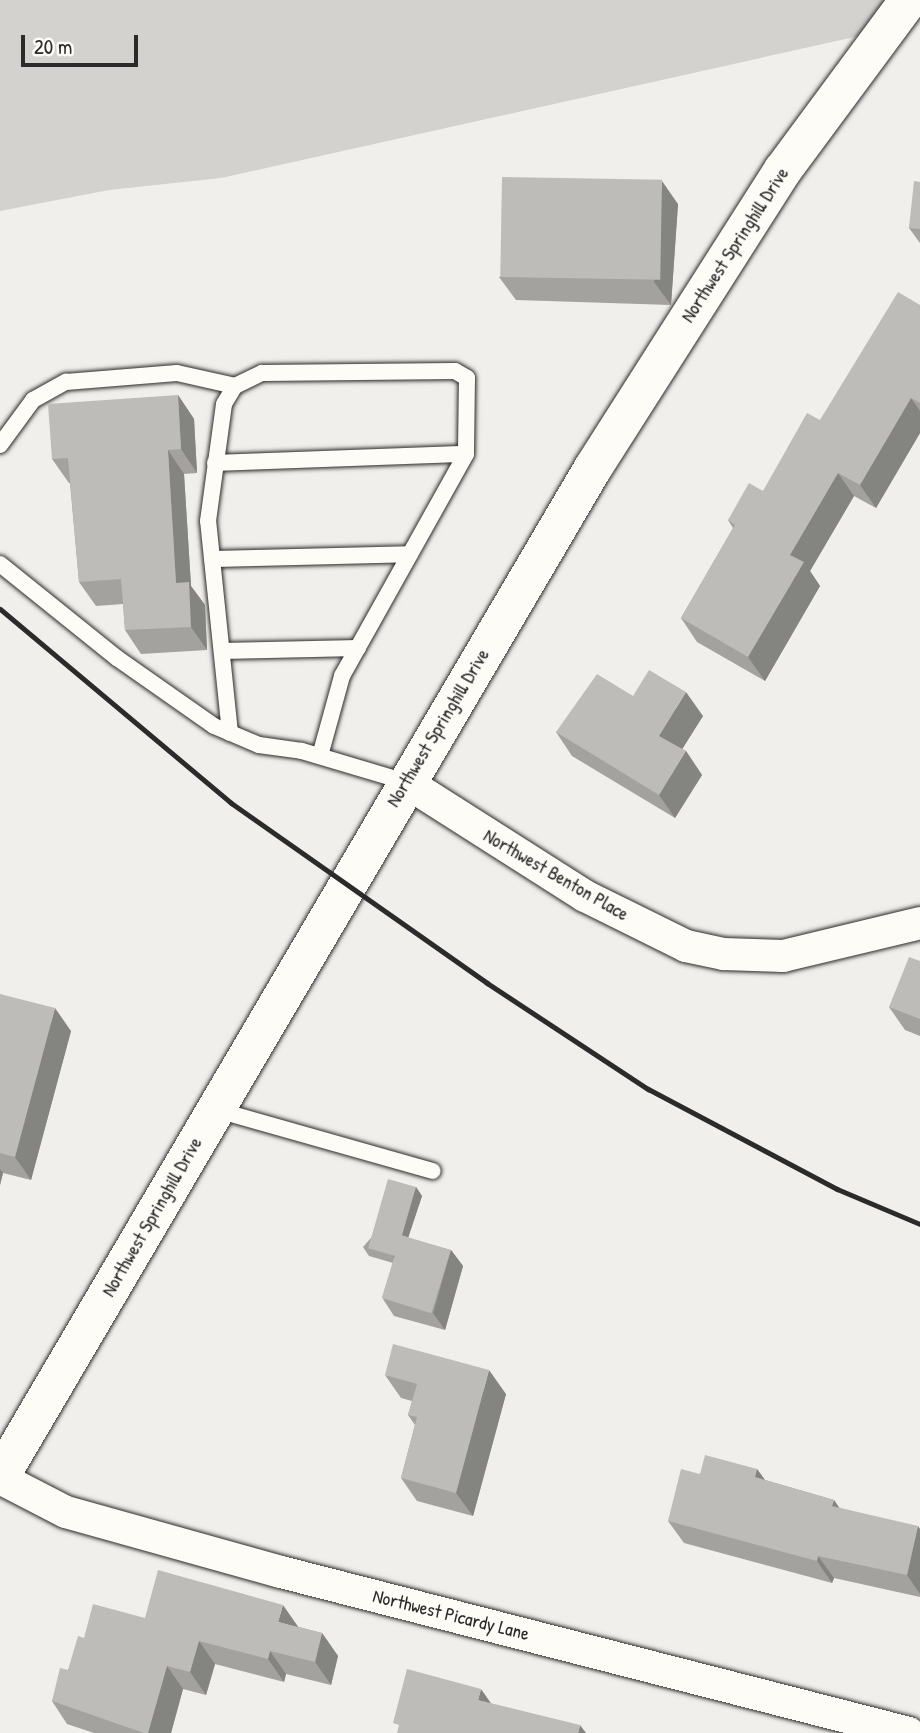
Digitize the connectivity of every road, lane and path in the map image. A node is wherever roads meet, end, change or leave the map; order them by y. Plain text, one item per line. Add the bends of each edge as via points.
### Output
1 (909, 0) edge
2 (234, 386) junction
3 (0, 445) edge
4 (466, 454) junction
5 (215, 463) junction
6 (410, 554) junction
7 (212, 559) junction
8 (0, 564) edge
9 (358, 648) junction
10 (222, 651) junction
11 (230, 733) junction
12 (320, 756) junction
13 (406, 782) junction
14 (920, 923) edge
15 (215, 1109) junction
16 (433, 1171) dead end
17 (0, 1477) edge
18 (909, 1733) edge

1 - 13 main road, Northwest Springhill Drive via 783,170 593,468
2 - 3 lane via 177,373 66,382 33,400
2 - 4 lane via 262,373 456,371 467,378
2 - 5 lane via 224,404
4 - 5 lane
4 - 6 lane
5 - 7 lane via 208,522
6 - 7 lane
6 - 9 lane
7 - 10 lane
8 - 11 lane via 117,658
9 - 10 lane
9 - 12 lane via 342,676
10 - 11 lane
11 - 12 lane via 259,745
12 - 13 lane
13 - 14 street, Northwest Benton Place via 585,896 686,946 724,954 783,956
13 - 15 main road, Northwest Springhill Drive
15 - 16 lane
15 - 17 main road, Northwest Springhill Drive
17 - 18 street, Northwest Picardy Lane via 35,1500 119,1527

